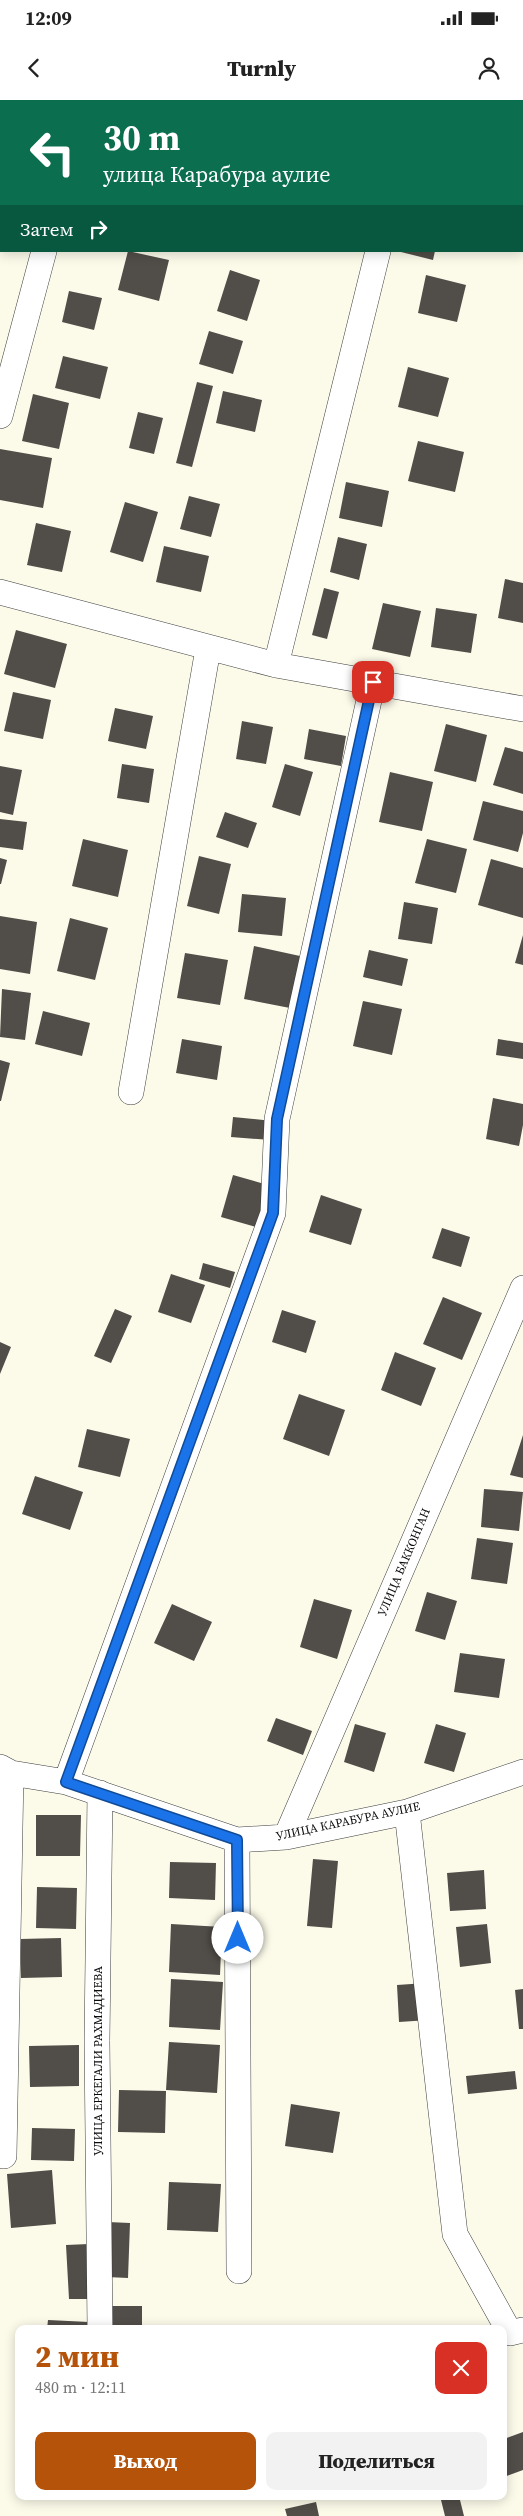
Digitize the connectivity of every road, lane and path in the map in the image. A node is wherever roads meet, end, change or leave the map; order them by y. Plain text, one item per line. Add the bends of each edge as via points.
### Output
1 (44, 252) edge
2 (378, 252) edge
3 (0, 416) edge
4 (0, 592) edge
5 (208, 649) junction
6 (276, 665) junction
7 (373, 682) junction
8 (523, 709) edge
9 (131, 1092) dead end
10 (523, 1288) edge
11 (6, 1770) edge
12 (523, 1772) edge
13 (66, 1782) junction
14 (100, 1793) junction
15 (407, 1812) junction
16 (286, 1837) junction
17 (237, 1840) junction
18 (4, 2156) dead end
19 (239, 2271) dead end
20 (100, 2325) edge
21 (506, 2325) edge
22 (507, 2327) edge
23 (523, 2330) edge

1 - 3 street
2 - 6 street
4 - 5 street
5 - 6 street
5 - 9 street
6 - 7 street
7 - 8 street
7 - 13 street via 277,1119 273,1213
10 - 16 street, УЛИЦА БАККОНГАН
11 - 13 street, УЛИЦА КАРАБУРА АУЛИЕ
11 - 18 street
12 - 15 street, УЛИЦА КАРАБУРА АУЛИЕ
13 - 14 street, УЛИЦА КАРАБУРА АУЛИЕ
14 - 17 street, УЛИЦА КАРАБУРА АУЛИЕ
14 - 20 street, УЛИЦА ЕРКЕГАЛИ РАХМАДИЕВА via 97,2041
15 - 16 street, УЛИЦА КАРАБУРА АУЛИЕ
15 - 21 street via 455,2234
16 - 17 street, УЛИЦА КАРАБУРА АУЛИЕ
17 - 19 street
22 - 23 street via 510,2332

